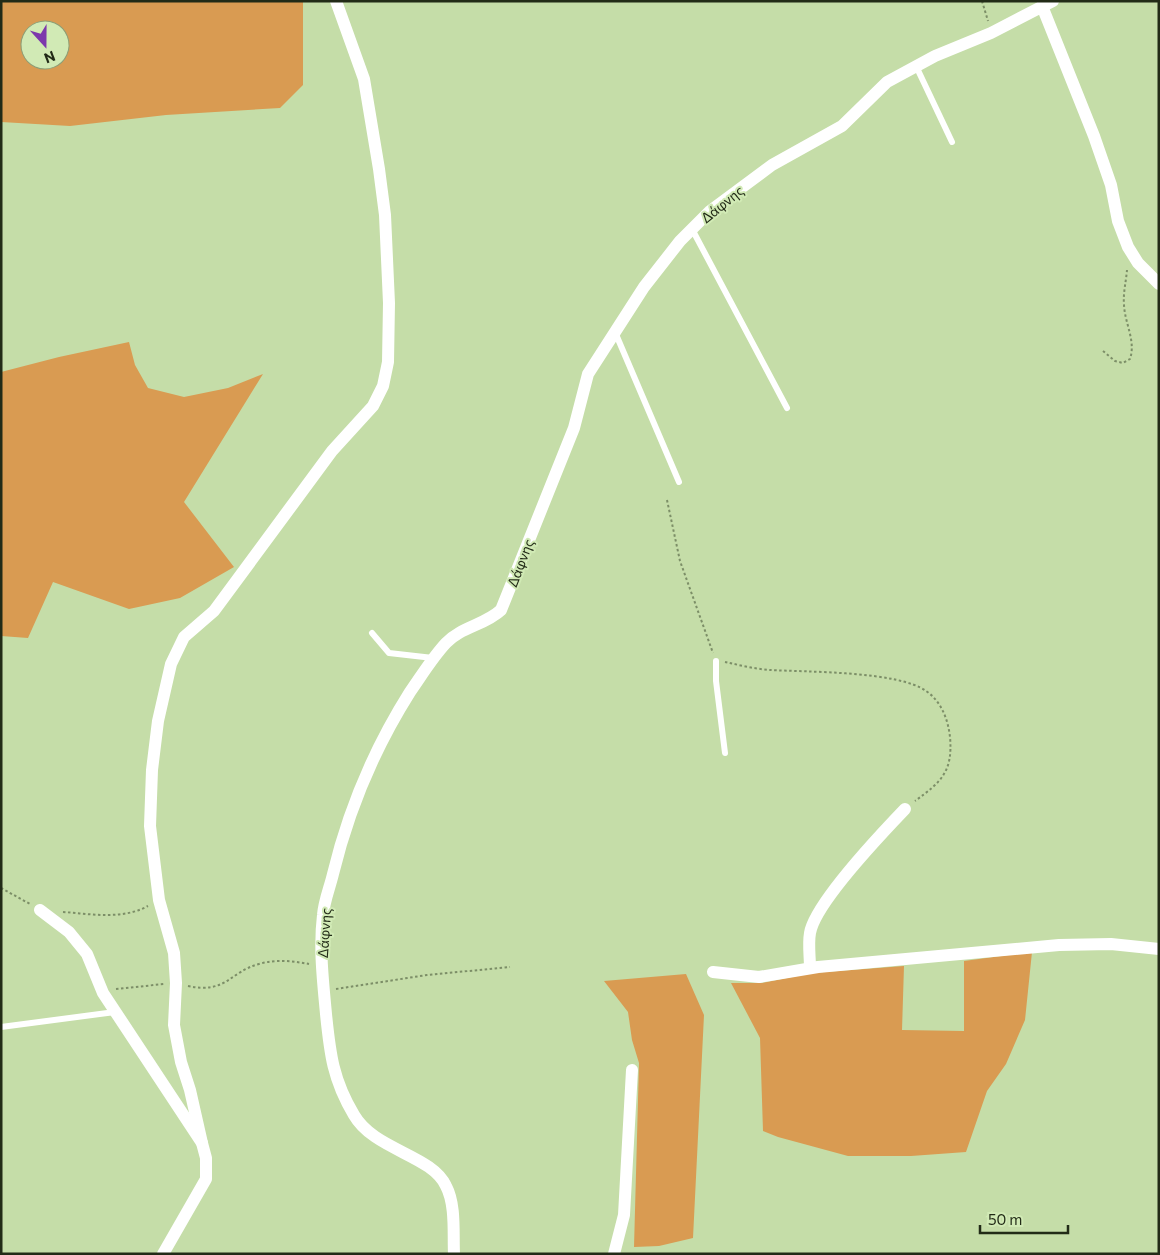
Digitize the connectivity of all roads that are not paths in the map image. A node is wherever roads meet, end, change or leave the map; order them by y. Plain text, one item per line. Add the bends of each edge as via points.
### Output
1 (336, 1) edge
2 (1047, 4) edge
3 (916, 66) junction
4 (952, 142) dead end
5 (692, 229) junction
6 (1159, 284) edge
7 (614, 331) junction
8 (787, 408) dead end
9 (680, 482) dead end
10 (372, 633) dead end
11 (433, 658) junction
12 (716, 661) road end
13 (725, 753) dead end
14 (905, 809) road end
15 (40, 910) road end
16 (1159, 949) edge
17 (810, 968) junction
18 (713, 972) dead end
19 (117, 1012) junction
20 (1, 1027) edge
21 (632, 1070) dead end
22 (202, 1143) junction
23 (162, 1254) edge
24 (454, 1254) edge
25 (614, 1254) edge

1 - 22 street via 364,79 379,169 385,215 388,362 383,386 373,406 332,451 214,611 184,637 171,664 158,721 150,826 159,900 174,953 174,1025
2 - 3 street, Δάφνης
2 - 6 street via 1112,185 1118,221 1128,247 1144,270
3 - 4 lane
3 - 5 street, Δάφνης via 887,82 842,126 772,165 710,211
5 - 7 street, Δάφνης via 644,287
5 - 8 lane
7 - 9 lane
7 - 11 street, Δάφνης via 588,374 574,428 501,610 482,624 456,635
10 - 11 lane via 389,653
11 - 24 street, Δάφνης via 379,744 351,809 323,913 321,966 329,1055 342,1092 355,1118 378,1140 439,1174 450,1199
12 - 13 lane
14 - 17 street via 871,844 819,910 810,933
15 - 19 street via 69,932 87,954 103,993
16 - 17 street via 1111,944 1058,945
17 - 18 street via 759,977
19 - 20 lane
19 - 22 street
21 - 25 street via 624,1215
22 - 23 street via 206,1179

